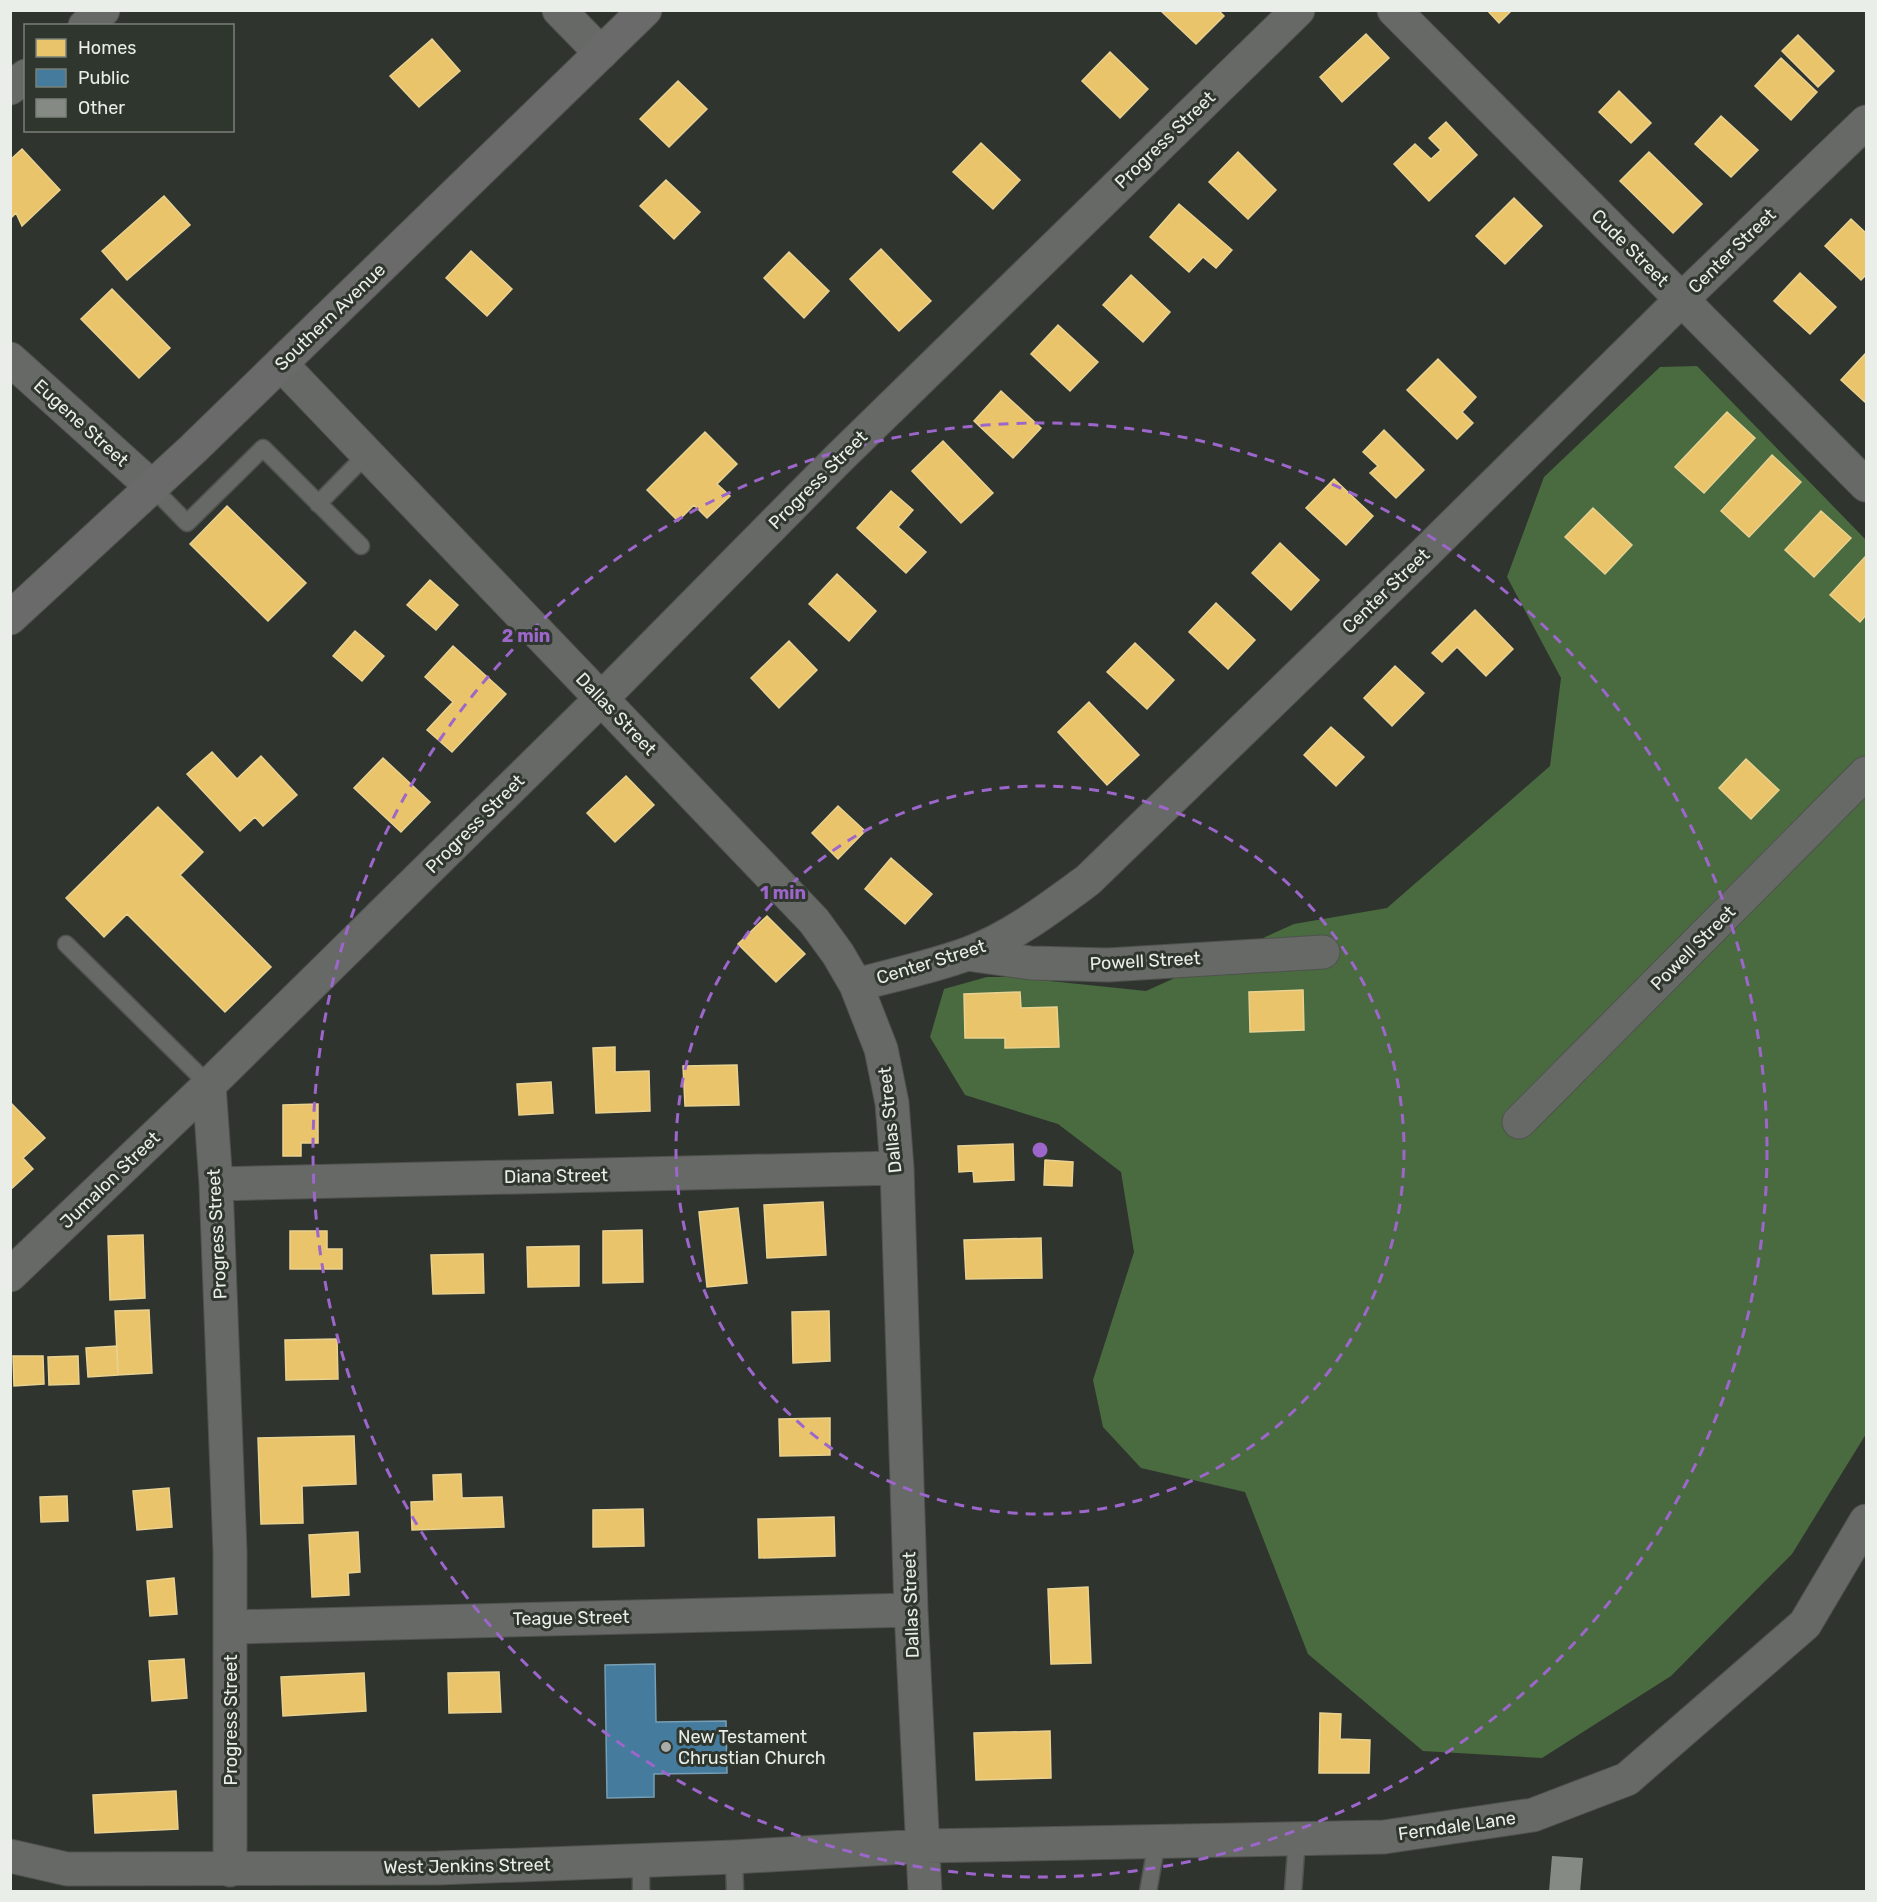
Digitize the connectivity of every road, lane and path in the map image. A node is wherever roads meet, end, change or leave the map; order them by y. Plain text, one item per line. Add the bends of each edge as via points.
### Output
1 (103, 10) edge
2 (559, 10) edge
3 (645, 10) edge
4 (1298, 10) edge
5 (1394, 10) edge
6 (87, 24) edge
7 (601, 53) junction
8 (24, 78) edge
9 (10, 88) edge
10 (1866, 122) edge
11 (1681, 300) junction
12 (10, 359) edge
13 (281, 364) junction
14 (367, 454) junction
15 (1866, 485) edge
16 (151, 486) junction
17 (318, 504) junction
18 (361, 546) dead end
19 (10, 618) edge
20 (601, 699) junction
21 (1866, 773) edge
22 (66, 944) dead end
23 (1323, 952) dead end
24 (967, 954) junction
25 (856, 985) junction
26 (209, 1085) junction
27 (1519, 1122) dead end
28 (897, 1168) junction
29 (216, 1184) junction
30 (10, 1275) edge
31 (1866, 1521) edge
32 (910, 1610) junction
33 (231, 1627) junction
34 (1297, 1838) junction
35 (1157, 1841) junction
36 (924, 1846) junction
37 (10, 1857) edge
38 (734, 1857) junction
39 (231, 1875) junction
40 (641, 1876) edge
41 (735, 1892) edge
42 (925, 1892) edge
43 (1148, 1892) edge
44 (1293, 1892) edge

1 - 6 street
2 - 7 street
3 - 7 main road, Southern Avenue
4 - 20 street, Progress Street via 838,459
5 - 11 street, Cude Street
7 - 13 main road, Southern Avenue
8 - 9 street
10 - 11 street, Center Street
11 - 15 street, Cude Street
11 - 24 street, Center Street via 1088,880 1043,913
12 - 16 street, Eugene Street
13 - 14 street, Dallas Street
13 - 16 main road, Southern Avenue
14 - 17 lane
14 - 20 street, Dallas Street
16 - 17 lane via 188,523 263,448
16 - 19 main road, Southern Avenue
17 - 18 lane
20 - 25 street, Dallas Street via 814,921
20 - 26 street, Progress Street
21 - 27 street, Powell Street
22 - 26 lane
23 - 24 street, Powell Street via 1108,965 1031,963
24 - 25 street, Center Street
25 - 28 street, Dallas Street via 881,1049 892,1103
26 - 29 street, Progress Street
26 - 30 street, Jumalon Street
28 - 29 street, Diana Street
28 - 32 street, Dallas Street
29 - 33 street, Progress Street
31 - 34 street, Ferndale Lane via 1805,1624 1627,1779 1533,1815 1384,1837
32 - 33 street, Teague Street
32 - 36 street, Dallas Street
33 - 39 street, Progress Street
34 - 35 street, Ferndale Lane
34 - 44 lane
35 - 36 street, Ferndale Lane
35 - 43 lane
36 - 38 street, West Jenkins Street
36 - 42 street, Dallas Street
37 - 39 street, West Jenkins Street via 67,1869
38 - 40 street, West Jenkins Street
38 - 41 lane
39 - 40 street, West Jenkins Street via 438,1868

